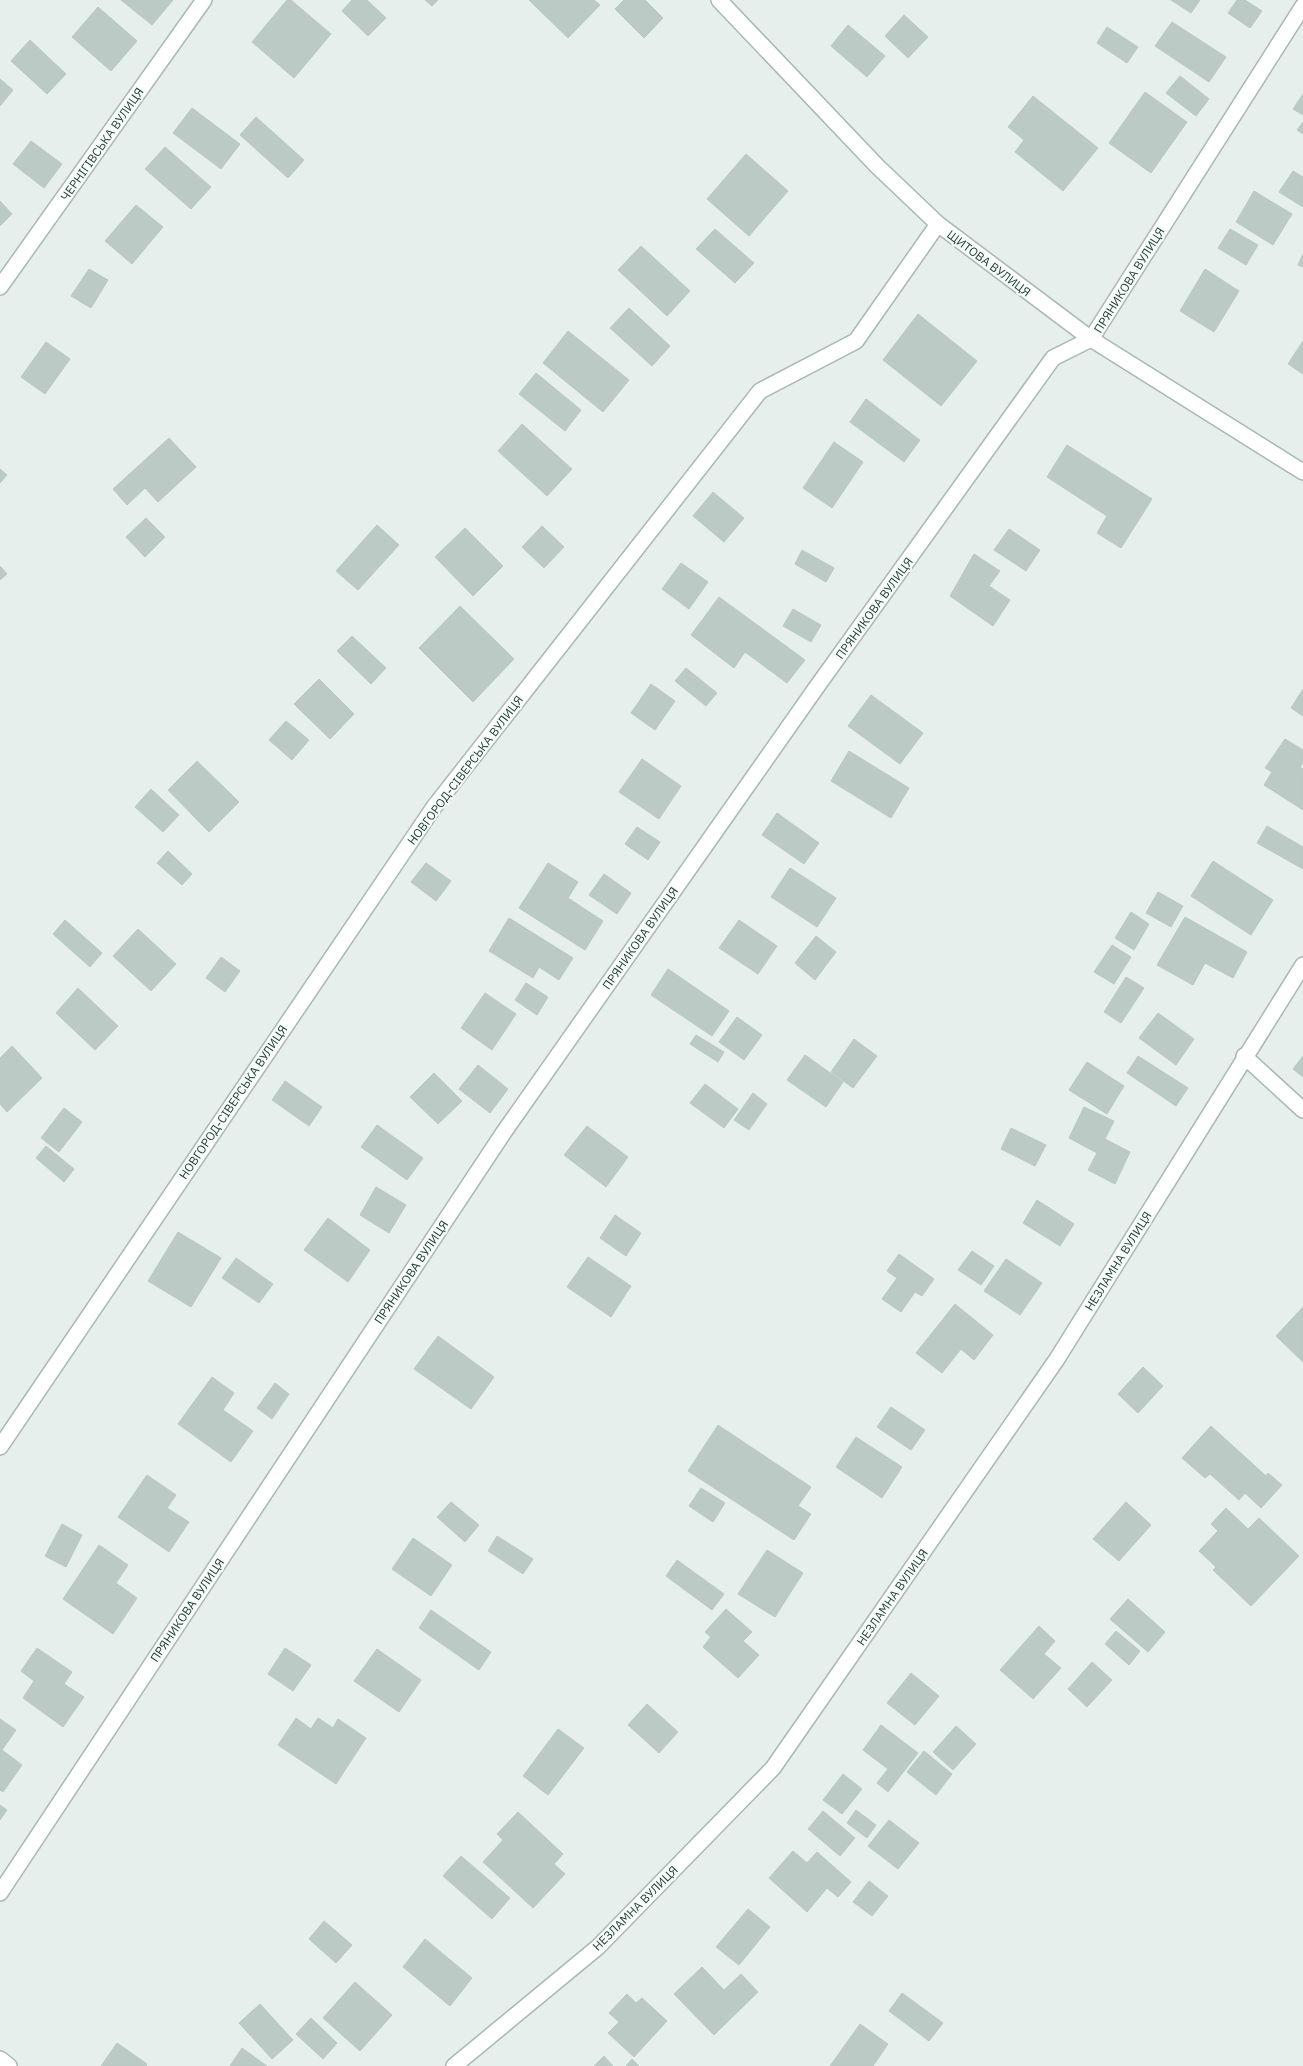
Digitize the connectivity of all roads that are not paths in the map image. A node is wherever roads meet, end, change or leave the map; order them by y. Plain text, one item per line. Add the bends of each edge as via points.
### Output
1 (204, 0) edge
2 (719, 0) edge
3 (1303, 6) edge
4 (938, 224) junction
5 (0, 287) edge
6 (1091, 339) junction
7 (1303, 472) edge
8 (1303, 964) edge
9 (1244, 1056) junction
10 (1303, 1110) edge
11 (0, 1447) edge
12 (0, 1893) edge
13 (0, 2059) edge
14 (9, 2066) edge
15 (454, 2066) edge

1 - 5 street, ЧЕРНІГІВСЬКА ВУЛИЦЯ
2 - 4 street, ЩИТОВА ВУЛИЦЯ via 877,166
3 - 6 street, ПРЯНИКОВА ВУЛИЦЯ
4 - 6 street, ЩИТОВА ВУЛИЦЯ
4 - 11 street, НОВГОРОД-СІВЕРСЬКА ВУЛИЦЯ via 856,341 760,391 434,806
6 - 7 street, ЩИТОВА ВУЛИЦЯ
6 - 12 street, ПРЯНИКОВА ВУЛИЦЯ via 1053,358 810,696 504,1132
8 - 9 street, НЕЗЛАМНА ВУЛИЦЯ
9 - 10 street
9 - 15 street, НЕЗЛАМНА ВУЛИЦЯ via 1057,1359 773,1768 598,1947
13 - 14 street

